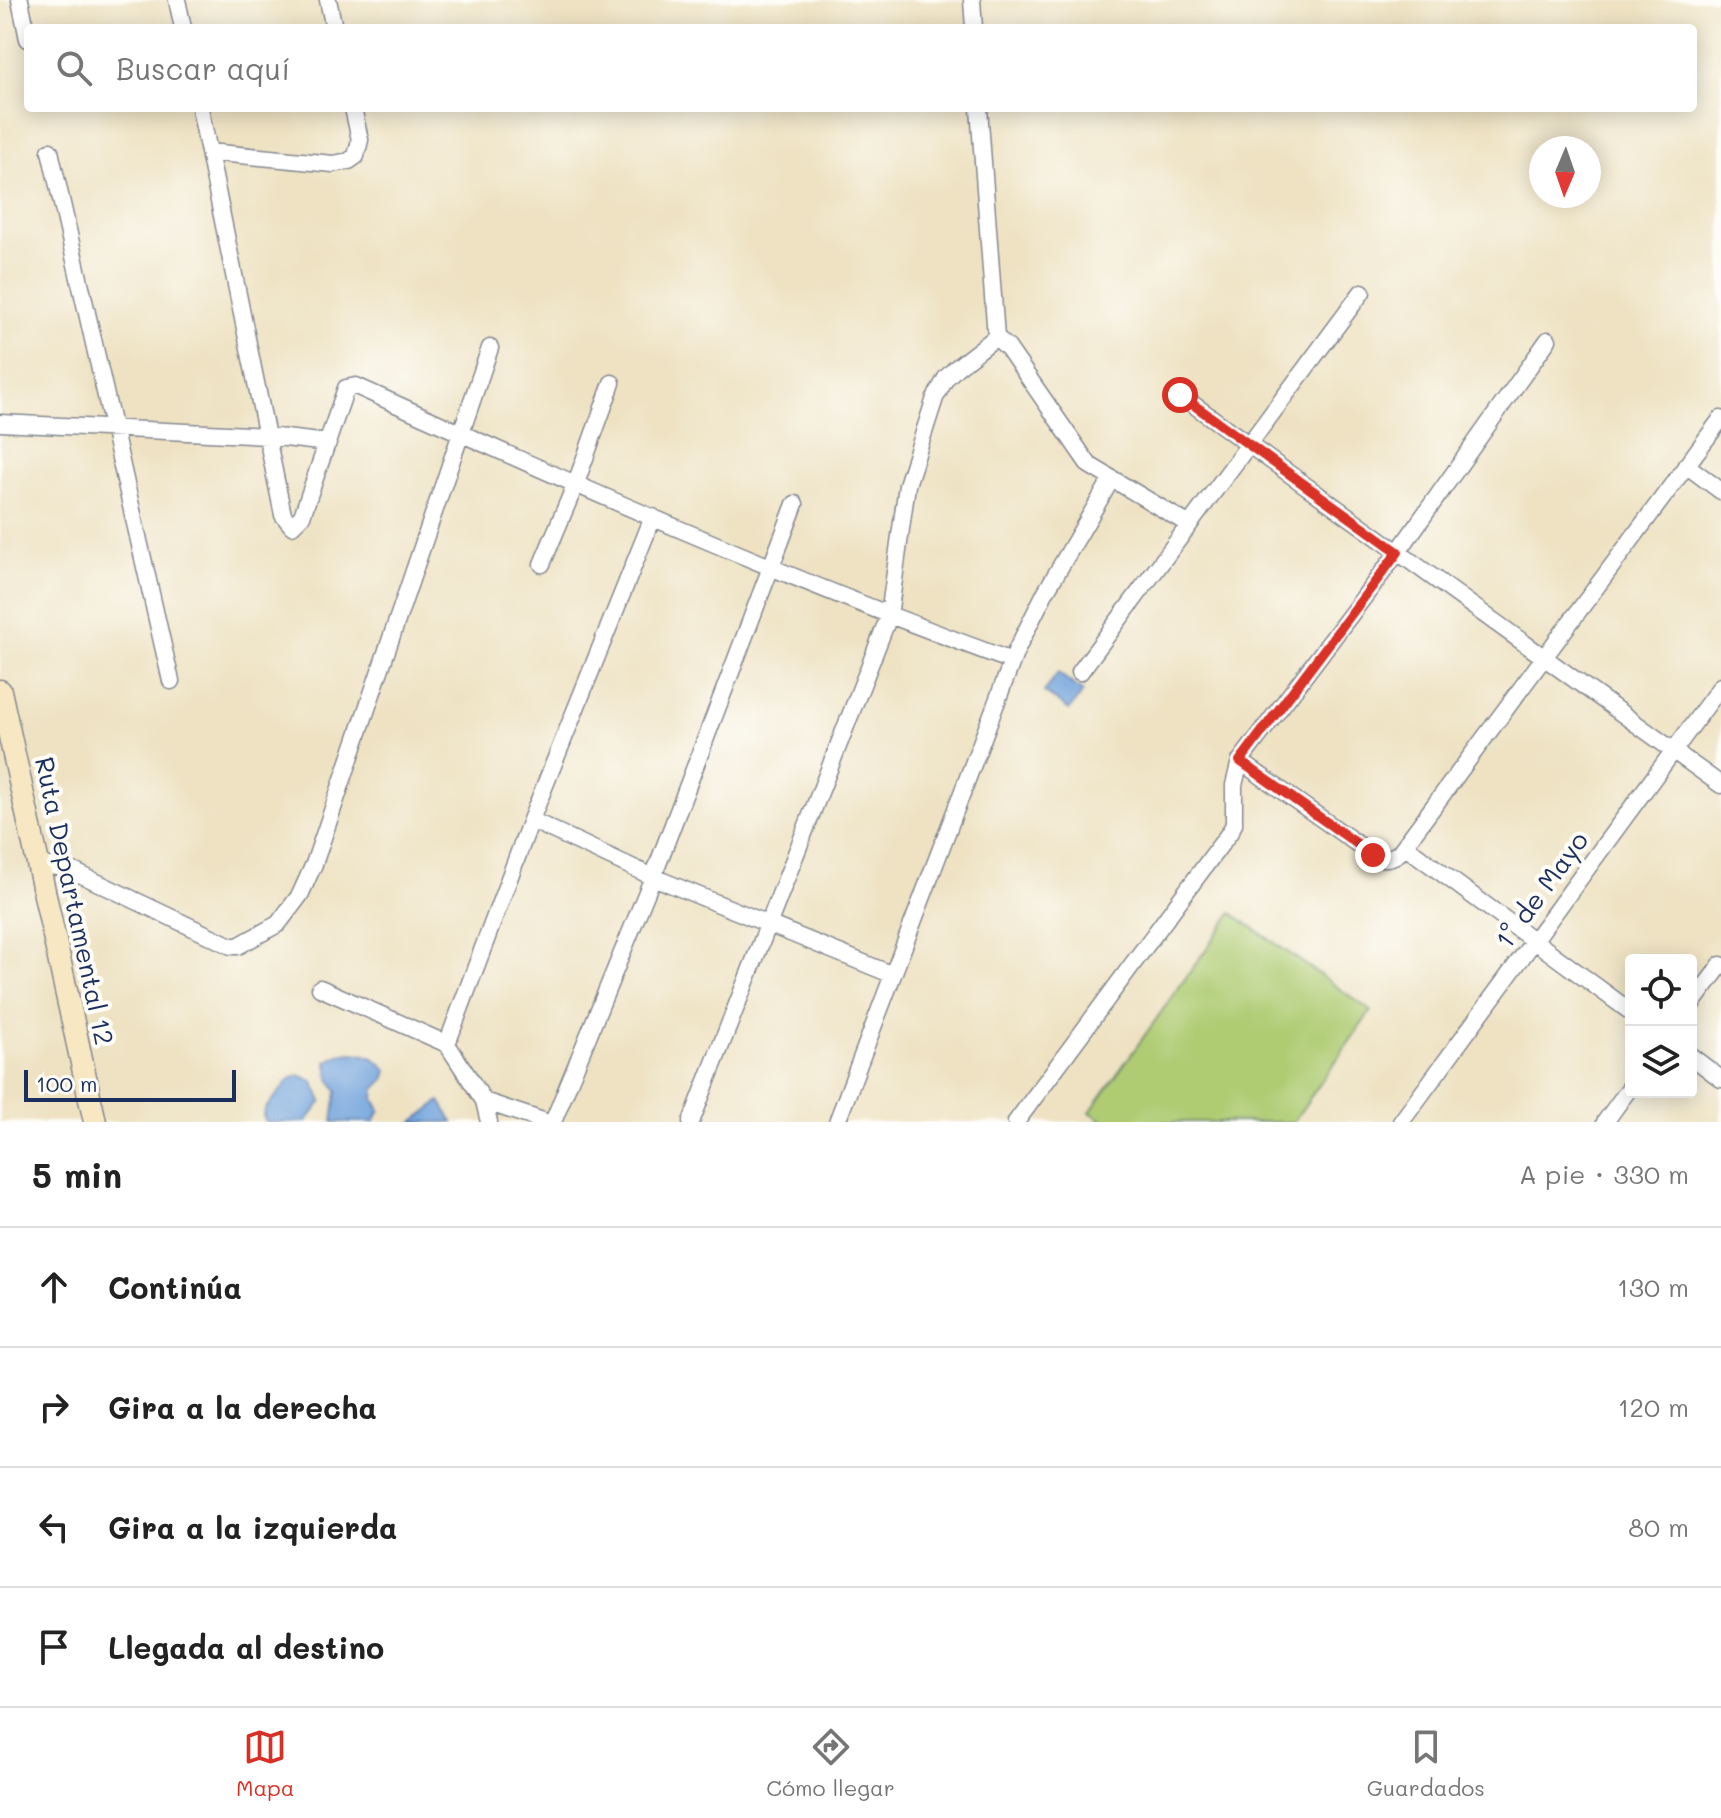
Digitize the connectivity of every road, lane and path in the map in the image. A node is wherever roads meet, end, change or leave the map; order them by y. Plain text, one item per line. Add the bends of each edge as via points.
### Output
1 (20, 0) edge
2 (177, 0) edge
3 (328, 0) edge
4 (972, 0) edge
5 (25, 24) edge
6 (182, 24) edge
7 (333, 24) edge
8 (974, 24) edge
9 (201, 112) edge
10 (354, 112) edge
11 (979, 112) edge
12 (50, 151) dead end
13 (209, 152) junction
14 (1362, 292) dead end
15 (996, 337) junction
16 (1548, 340) dead end
17 (490, 348) dead end
18 (612, 383) dead end
19 (1180, 395) dead end
20 (1721, 419) edge
21 (0, 423) edge
22 (113, 428) junction
23 (460, 433) junction
24 (268, 436) junction
25 (328, 443) junction
26 (1248, 444) junction
27 (1686, 465) junction
28 (1111, 480) junction
29 (576, 483) junction
30 (1721, 491) edge
31 (795, 504) dead end
32 (653, 517) junction
33 (1188, 524) junction
34 (1398, 552) junction
35 (542, 564) dead end
36 (770, 568) junction
37 (889, 616) junction
38 (1545, 658) junction
39 (1012, 661) junction
40 (1080, 672) dead end
41 (171, 681) dead end
42 (1721, 686) edge
43 (0, 691) edge
44 (1673, 751) junction
45 (7, 757) edge
46 (1240, 761) junction
47 (1721, 785) edge
48 (531, 820) junction
49 (1405, 846) junction
50 (40, 865) junction
51 (653, 877) junction
52 (769, 924) junction
53 (1534, 941) junction
54 (1721, 965) edge
55 (893, 975) junction
56 (320, 988) dead end
57 (1697, 997) edge
58 (1625, 1008) edge
59 (447, 1044) junction
60 (1697, 1061) edge
61 (1721, 1079) edge
62 (1625, 1094) edge
63 (484, 1101) junction
64 (95, 1122) edge
65 (489, 1122) edge
66 (546, 1122) edge
67 (553, 1122) edge
68 (691, 1122) edge
69 (837, 1122) edge
70 (1016, 1122) edge
71 (1401, 1122) edge
72 (1605, 1122) edge

1 - 5 street
2 - 6 street
3 - 7 street
4 - 8 street
9 - 13 street
10 - 13 street via 360,140 349,161 333,164
11 - 15 street
12 - 22 street
13 - 24 street
14 - 26 street
15 - 28 street via 1089,465
15 - 37 street via 956,368 935,398 907,485
16 - 34 street
17 - 23 street
18 - 29 street
19 - 26 street
20 - 27 street
21 - 22 street
22 - 24 street
22 - 41 street
23 - 25 street via 356,386 346,388
23 - 29 street
23 - 50 street via 314,864 278,924 231,946 67,868
24 - 25 street
24 - 25 street via 283,515 292,526 302,516
26 - 33 street
26 - 34 street
27 - 30 street
27 - 38 street
28 - 33 street
28 - 39 street
29 - 32 street
29 - 35 street
31 - 36 street
32 - 36 street
32 - 48 street
33 - 40 street
34 - 38 street
34 - 46 street
36 - 37 street
36 - 51 street
37 - 39 street
37 - 52 street
38 - 44 street
38 - 49 street
39 - 55 street
42 - 44 street, 1° de Mayo
43 - 45 main road, Ruta Departamental 12
44 - 47 street
44 - 53 street, 1° de Mayo
45 - 50 main road, Ruta Departamental 12
46 - 49 street via 1373,855 1391,858
46 - 70 street via 1230,832
48 - 51 street
48 - 59 street
49 - 53 street
50 - 64 main road, Ruta Departamental 12
51 - 52 street
51 - 67 street
52 - 55 street
52 - 68 street
53 - 58 street
53 - 71 street, 1° de Mayo
54 - 57 street
55 - 69 street
56 - 59 street
59 - 63 street
60 - 61 street
62 - 72 street
63 - 65 street
63 - 66 street

